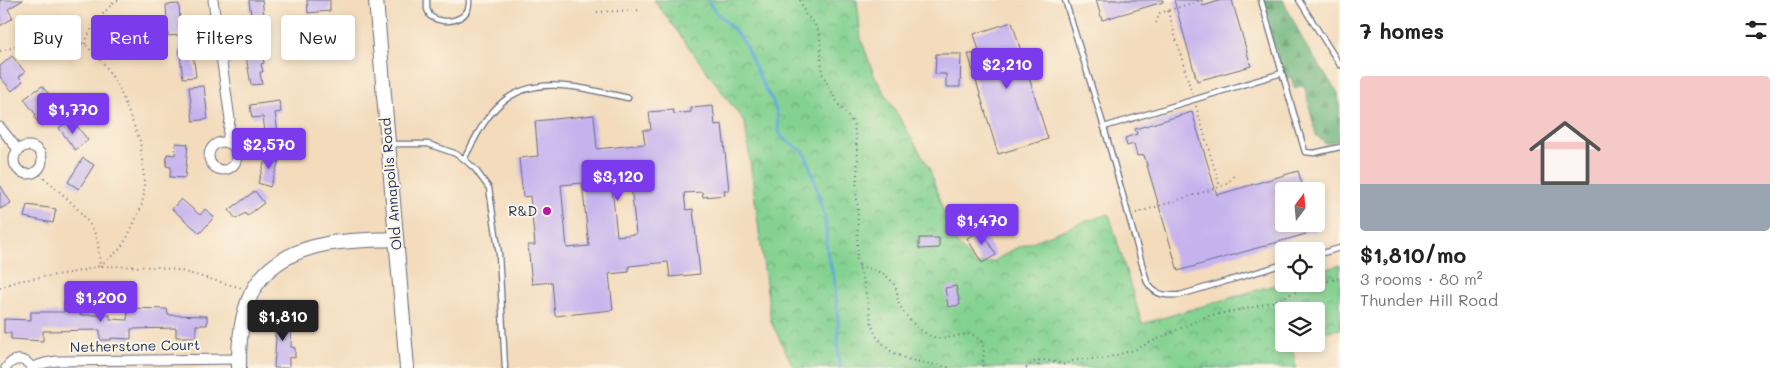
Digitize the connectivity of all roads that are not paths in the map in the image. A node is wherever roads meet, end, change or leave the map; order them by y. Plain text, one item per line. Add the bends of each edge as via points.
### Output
1 (213, 0) edge
2 (376, 0) edge
3 (427, 0) edge
4 (469, 0) edge
5 (1065, 0) edge
6 (1261, 0) edge
7 (1299, 0) edge
8 (1340, 65) edge
9 (1282, 73) junction
10 (628, 98) dead end
11 (0, 127) edge
12 (1104, 127) junction
13 (228, 143) dead end
14 (388, 144) junction
15 (1340, 147) edge
16 (19, 151) junction
17 (464, 159) junction
18 (395, 239) junction
19 (1340, 248) edge
20 (1325, 252) edge
21 (1275, 267) edge
22 (239, 363) edge
23 (6, 368) edge
24 (32, 368) edge
25 (407, 368) edge
26 (506, 368) edge

1 - 13 street via 230,119
2 - 14 main road, Old Annapolis Road
3 - 4 lane via 430,16 450,20 466,14
5 - 12 lane
6 - 9 lane
7 - 8 lane
9 - 12 lane
9 - 15 lane via 1305,152
10 - 17 lane via 558,85 522,91 497,107
11 - 16 street
12 - 21 lane via 1150,288 1159,294 1180,295
14 - 17 lane via 428,144
14 - 18 main road, Old Annapolis Road
16 - 16 street via 26,147 38,151 42,164 37,171 28,174 17,168 15,159
17 - 26 lane via 489,188 492,200 500,254
18 - 22 main road via 328,244 294,253 268,270 246,303
18 - 25 main road, Old Annapolis Road
19 - 20 lane
22 - 24 street, Netherstone Court via 57,361
23 - 24 street, Netherstone Court via 17,359 26,361

